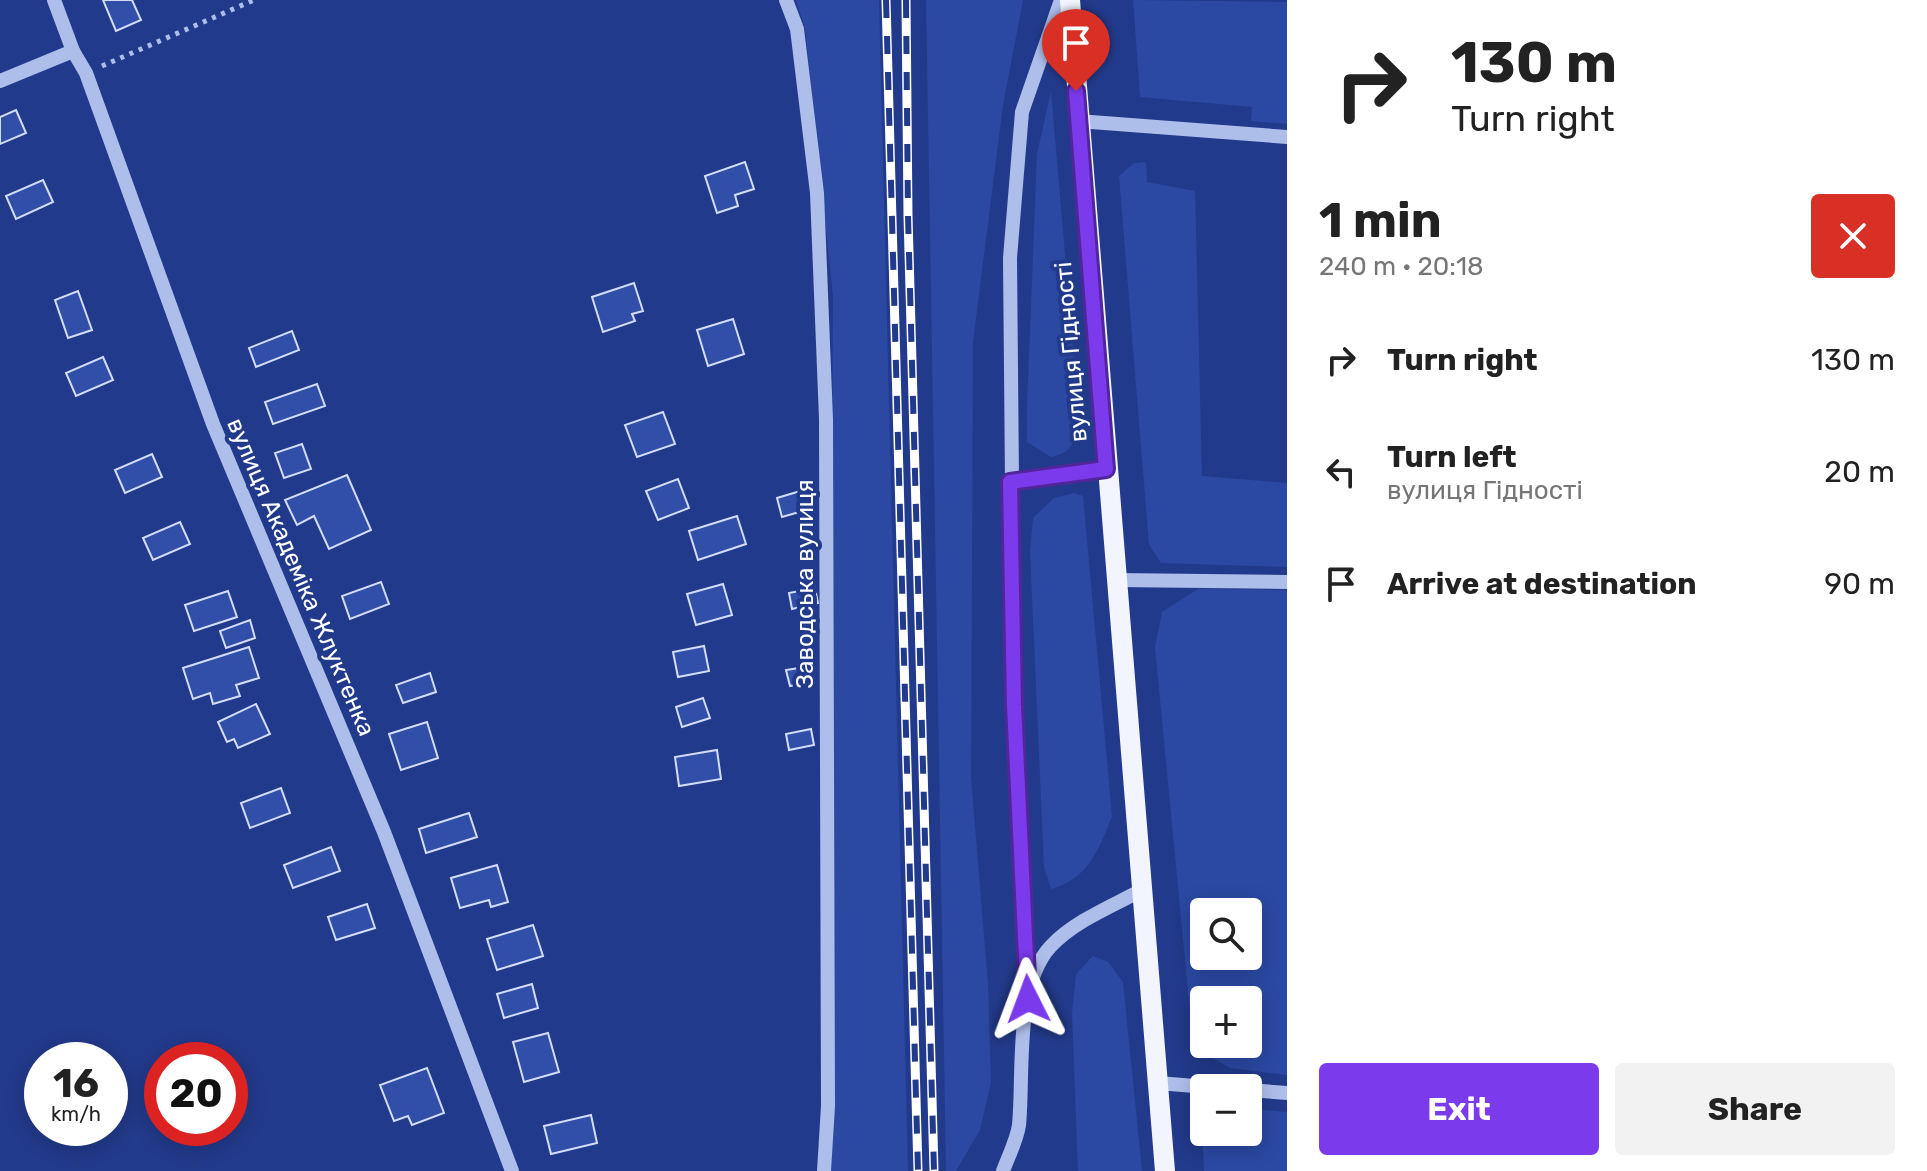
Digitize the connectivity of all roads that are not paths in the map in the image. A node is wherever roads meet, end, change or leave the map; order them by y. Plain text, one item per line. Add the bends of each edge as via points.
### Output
1 (54, 0) edge
2 (786, 0) edge
3 (1061, 0) edge
4 (1070, 0) edge
5 (73, 51) junction
6 (0, 81) edge
7 (1078, 121) junction
8 (1287, 137) edge
9 (1106, 469) junction
10 (1010, 482) junction
11 (1115, 580) junction
12 (1287, 582) edge
13 (1140, 891) junction
14 (1028, 999) junction
15 (1158, 1083) junction
16 (1190, 1086) edge
17 (1262, 1091) edge
18 (1287, 1093) edge
19 (512, 1171) edge
20 (824, 1171) edge
21 (1003, 1171) edge
22 (1165, 1171) edge

1 - 5 street, вулиця Академіка Жлуктенка
2 - 20 street, Заводська вулиця via 797,29 817,193 826,419
3 - 10 street via 1022,112 1010,258
4 - 7 main road, вулиця Гідності
5 - 6 street
5 - 19 street, вулиця Академіка Жлуктенка via 86,73 213,424 384,832
7 - 8 street
7 - 9 main road, вулиця Гідності
9 - 10 street
9 - 11 main road, вулиця Гідності
10 - 14 street
11 - 12 street
11 - 13 main road, вулиця Гідності
13 - 14 street via 1074,927 1050,947
13 - 15 main road, вулиця Гідності
14 - 21 street via 1019,1129
15 - 16 street
15 - 22 main road, вулиця Гідності
17 - 18 street

